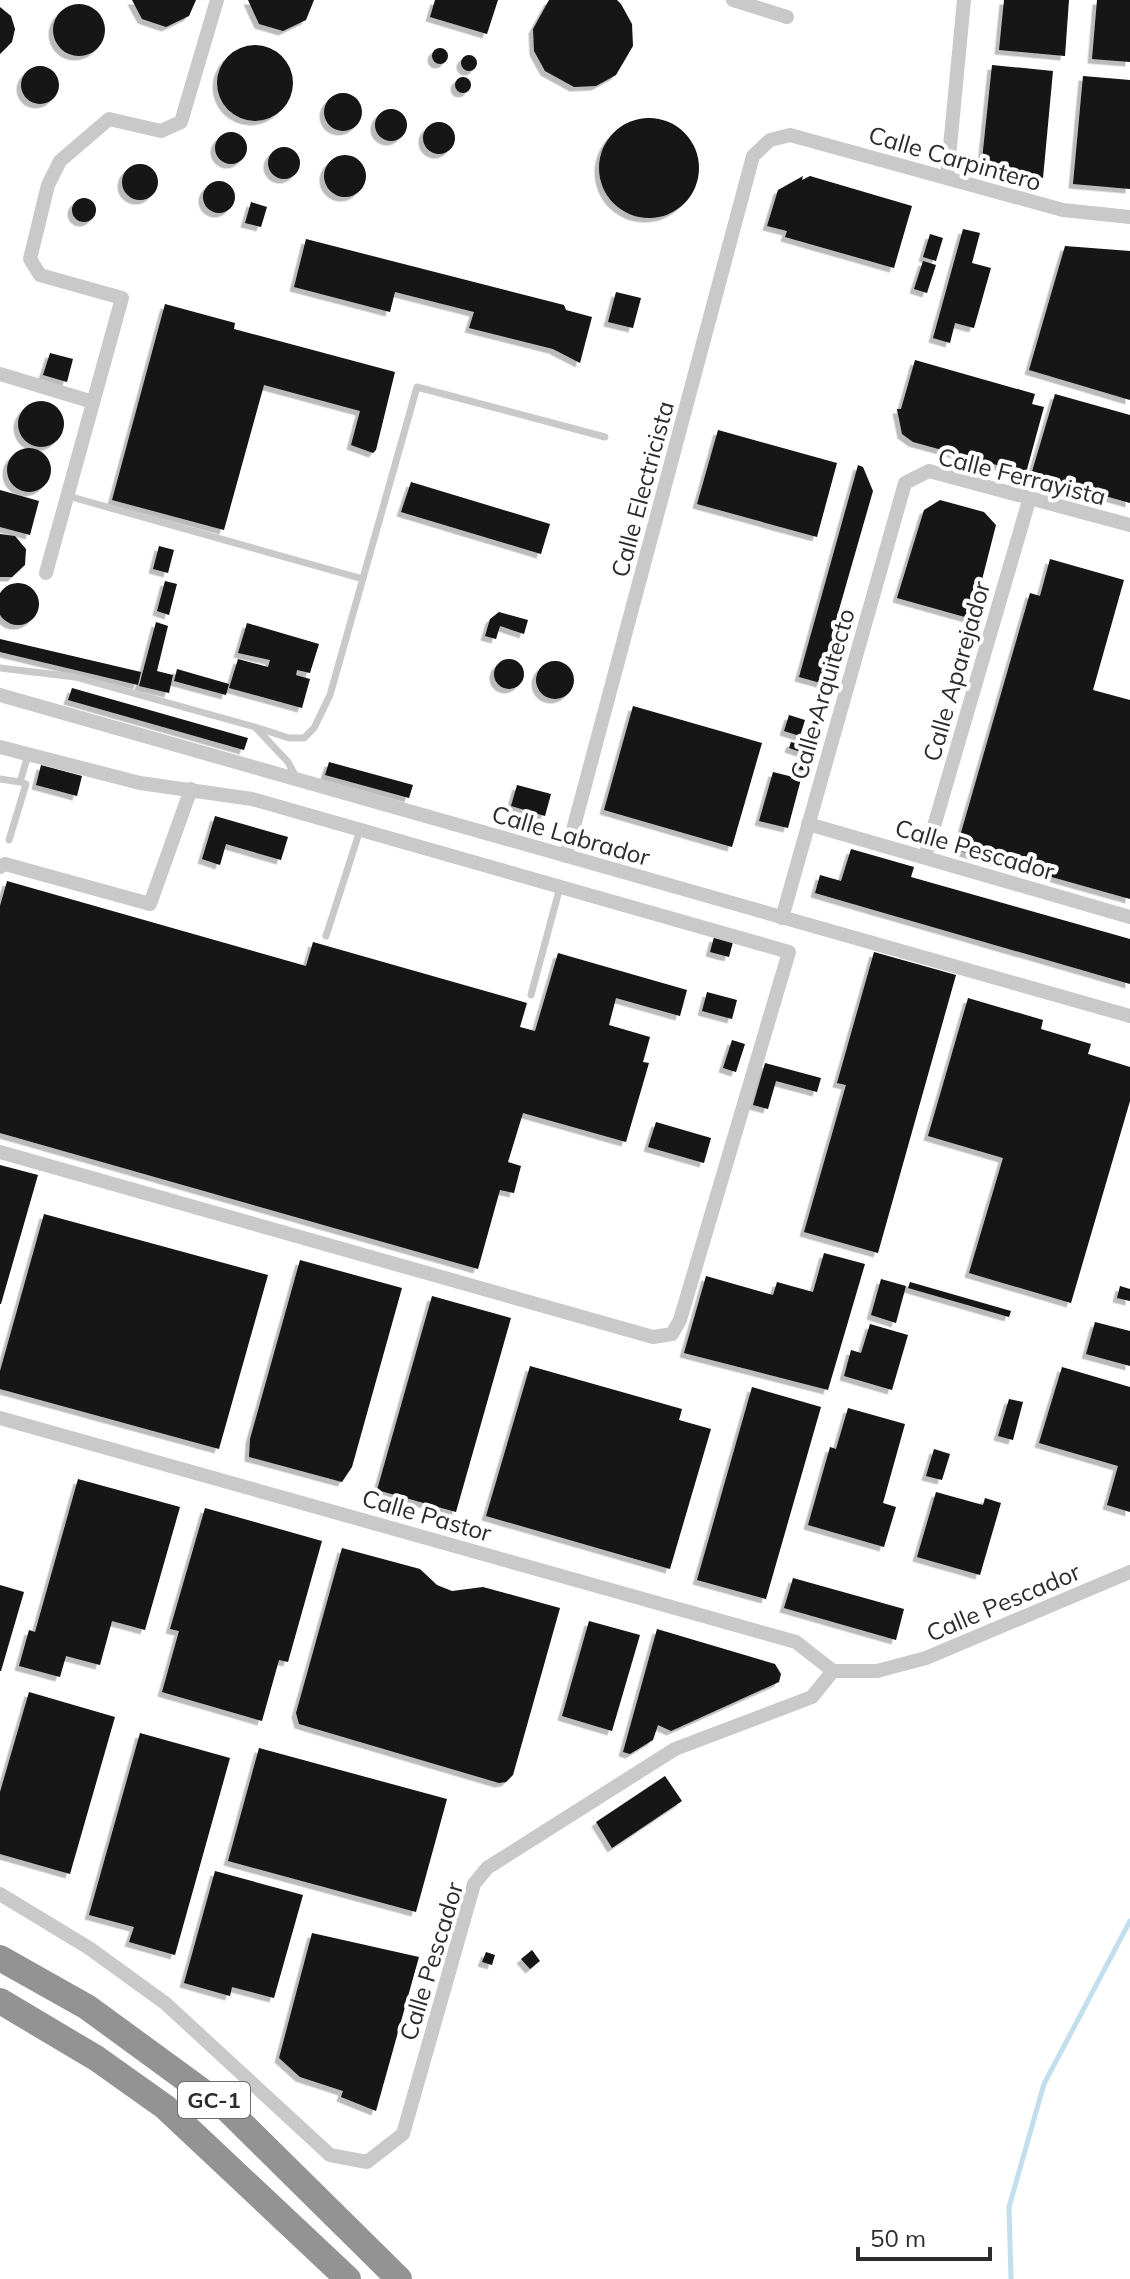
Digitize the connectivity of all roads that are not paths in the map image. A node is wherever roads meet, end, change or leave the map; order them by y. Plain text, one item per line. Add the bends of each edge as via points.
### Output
1 (217, 0) edge
2 (733, 0) edge
3 (964, 0) edge
4 (787, 17) dead end
5 (770, 140) joint
6 (947, 178) junction
7 (1130, 217) edge
8 (0, 374) edge
9 (93, 402) junction
10 (605, 437) dead end
11 (905, 483) joint
12 (68, 496) junction
13 (1030, 497) junction
14 (1130, 525) edge
15 (46, 573) dead end
16 (363, 579) junction
17 (0, 668) edge
18 (0, 695) edge
19 (255, 727) junction
20 (0, 747) edge
21 (29, 753) junction
22 (0, 779) edge
23 (297, 779) junction
24 (20, 782) junction
25 (191, 789) junction
26 (808, 824) junction
27 (360, 830) junction
28 (9, 840) dead end
29 (566, 856) junction
30 (925, 857) junction
31 (0, 867) edge
32 (560, 887) junction
33 (1130, 917) edge
34 (782, 918) junction
35 (326, 936) dead end
36 (531, 995) dead end
37 (1130, 1016) edge
38 (0, 1152) edge
39 (0, 1418) edge
40 (1130, 1572) edge
41 (833, 1671) junction
42 (0, 1894) edge
43 (0, 1958) edge
44 (0, 2001) edge
45 (0, 2020) edge
46 (165, 2107) junction
47 (348, 2279) edge
48 (399, 2279) edge

1 - 9 street via 181,122 161,131 109,119 60,161 48,185 30,259 40,275 122,298
2 - 4 street
3 - 6 street
5 - 6 street, Calle Carpintero via 790,135
5 - 29 street, Calle Electricista via 753,156
6 - 7 street, Calle Carpintero via 1063,210
8 - 9 street
9 - 12 street
10 - 16 lane via 417,387
11 - 13 street, Calle Ferrayista via 929,471
11 - 26 street, Calle Arquitecto
12 - 15 street
12 - 16 lane
13 - 14 street, Calle Ferrayista
13 - 30 street, Calle Aparejador
16 - 19 lane via 330,695 314,728 304,738 289,738
17 - 19 lane via 75,677
18 - 23 street, Calle Labrador
19 - 23 lane
20 - 21 street
21 - 24 lane
21 - 25 street via 140,783
22 - 24 lane
23 - 29 street, Calle Labrador
24 - 28 lane via 26,784
25 - 27 street via 252,799
25 - 31 street via 150,904 5,864
26 - 30 street, Calle Pescador
26 - 34 street, Calle Arquitecto
27 - 32 street
27 - 35 lane
29 - 34 street, Calle Labrador
30 - 33 street, Calle Pescador
32 - 36 lane
32 - 38 street via 789,952 672,1334 653,1337
34 - 37 street, Calle Labrador
39 - 41 street, Calle Pastor via 796,1642
40 - 41 street, Calle Pescador via 926,1658 877,1671
41 - 42 street, Calle Pescador via 812,1697 675,1749 487,1868 474,1884 403,2134 367,2162 330,2155 165,2003
43 - 48 highway, GC-1 via 87,2007 228,2110
44 - 46 highway, GC-1
45 - 46 highway
46 - 47 highway, GC-1

